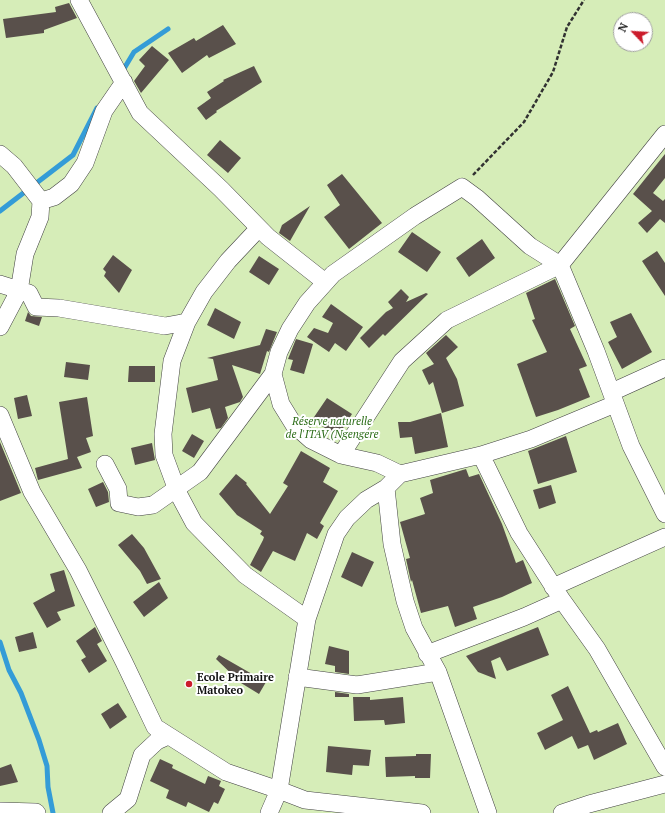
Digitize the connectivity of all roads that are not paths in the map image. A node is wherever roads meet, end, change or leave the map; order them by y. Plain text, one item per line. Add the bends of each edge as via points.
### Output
1 (79, 0) edge
2 (124, 82) junction
3 (665, 134) edge
4 (0, 154) edge
5 (41, 201) junction
6 (259, 228) junction
7 (560, 265) junction
8 (325, 282) junction
9 (0, 284) edge
10 (19, 291) junction
11 (188, 322) junction
12 (0, 327) edge
13 (665, 368) edge
14 (274, 374) junction
15 (614, 398) junction
16 (0, 415) edge
17 (341, 455) junction
18 (481, 455) junction
19 (105, 464) dead end
20 (400, 474) junction
21 (386, 488) junction
22 (176, 489) junction
23 (665, 514) edge
24 (665, 537) edge
25 (558, 594) junction
26 (307, 619) junction
27 (427, 654) junction
28 (438, 672) junction
29 (297, 677) junction
30 (168, 736) junction
31 (665, 767) edge
32 (665, 784) edge
33 (278, 790) junction
34 (0, 811) edge
35 (37, 813) edge
36 (111, 813) edge
37 (269, 813) edge
38 (422, 813) edge
39 (488, 813) edge
40 (562, 813) edge

1 - 2 street
2 - 5 street via 104,111 84,163 71,184 54,197
2 - 6 street via 140,113
3 - 7 street
4 - 5 street via 14,166
5 - 10 street via 40,217 25,254
6 - 8 street
6 - 11 street via 228,261 204,292
7 - 8 street via 530,246 462,187 415,216
7 - 15 street
7 - 17 street via 447,320 432,333 402,361
8 - 14 street via 290,329 279,352
9 - 10 street
10 - 11 street via 29,293 36,307 59,308 165,326
10 - 12 street
11 - 22 street via 172,361 162,434 164,456
13 - 15 street
14 - 17 street via 281,404 294,425 311,440
14 - 22 street via 200,472
15 - 18 street via 531,439
15 - 23 street via 631,446
16 - 30 street via 32,492 78,570 154,727
17 - 20 street via 377,464
18 - 20 street
18 - 25 street via 519,533
19 - 22 street via 118,489 119,503 138,507 153,505
20 - 21 street
21 - 26 street via 366,500 347,518 336,534
21 - 27 street via 392,544 405,601 414,628
22 - 26 street via 194,523 245,575
24 - 25 street
25 - 27 street via 524,617
25 - 31 street via 597,649
26 - 29 street
27 - 28 street
28 - 29 street via 357,685
28 - 39 street
29 - 33 street
30 - 33 street via 226,772
30 - 36 street via 157,741 142,755 128,799
32 - 40 street
33 - 37 street
33 - 38 street via 305,800
34 - 35 street

